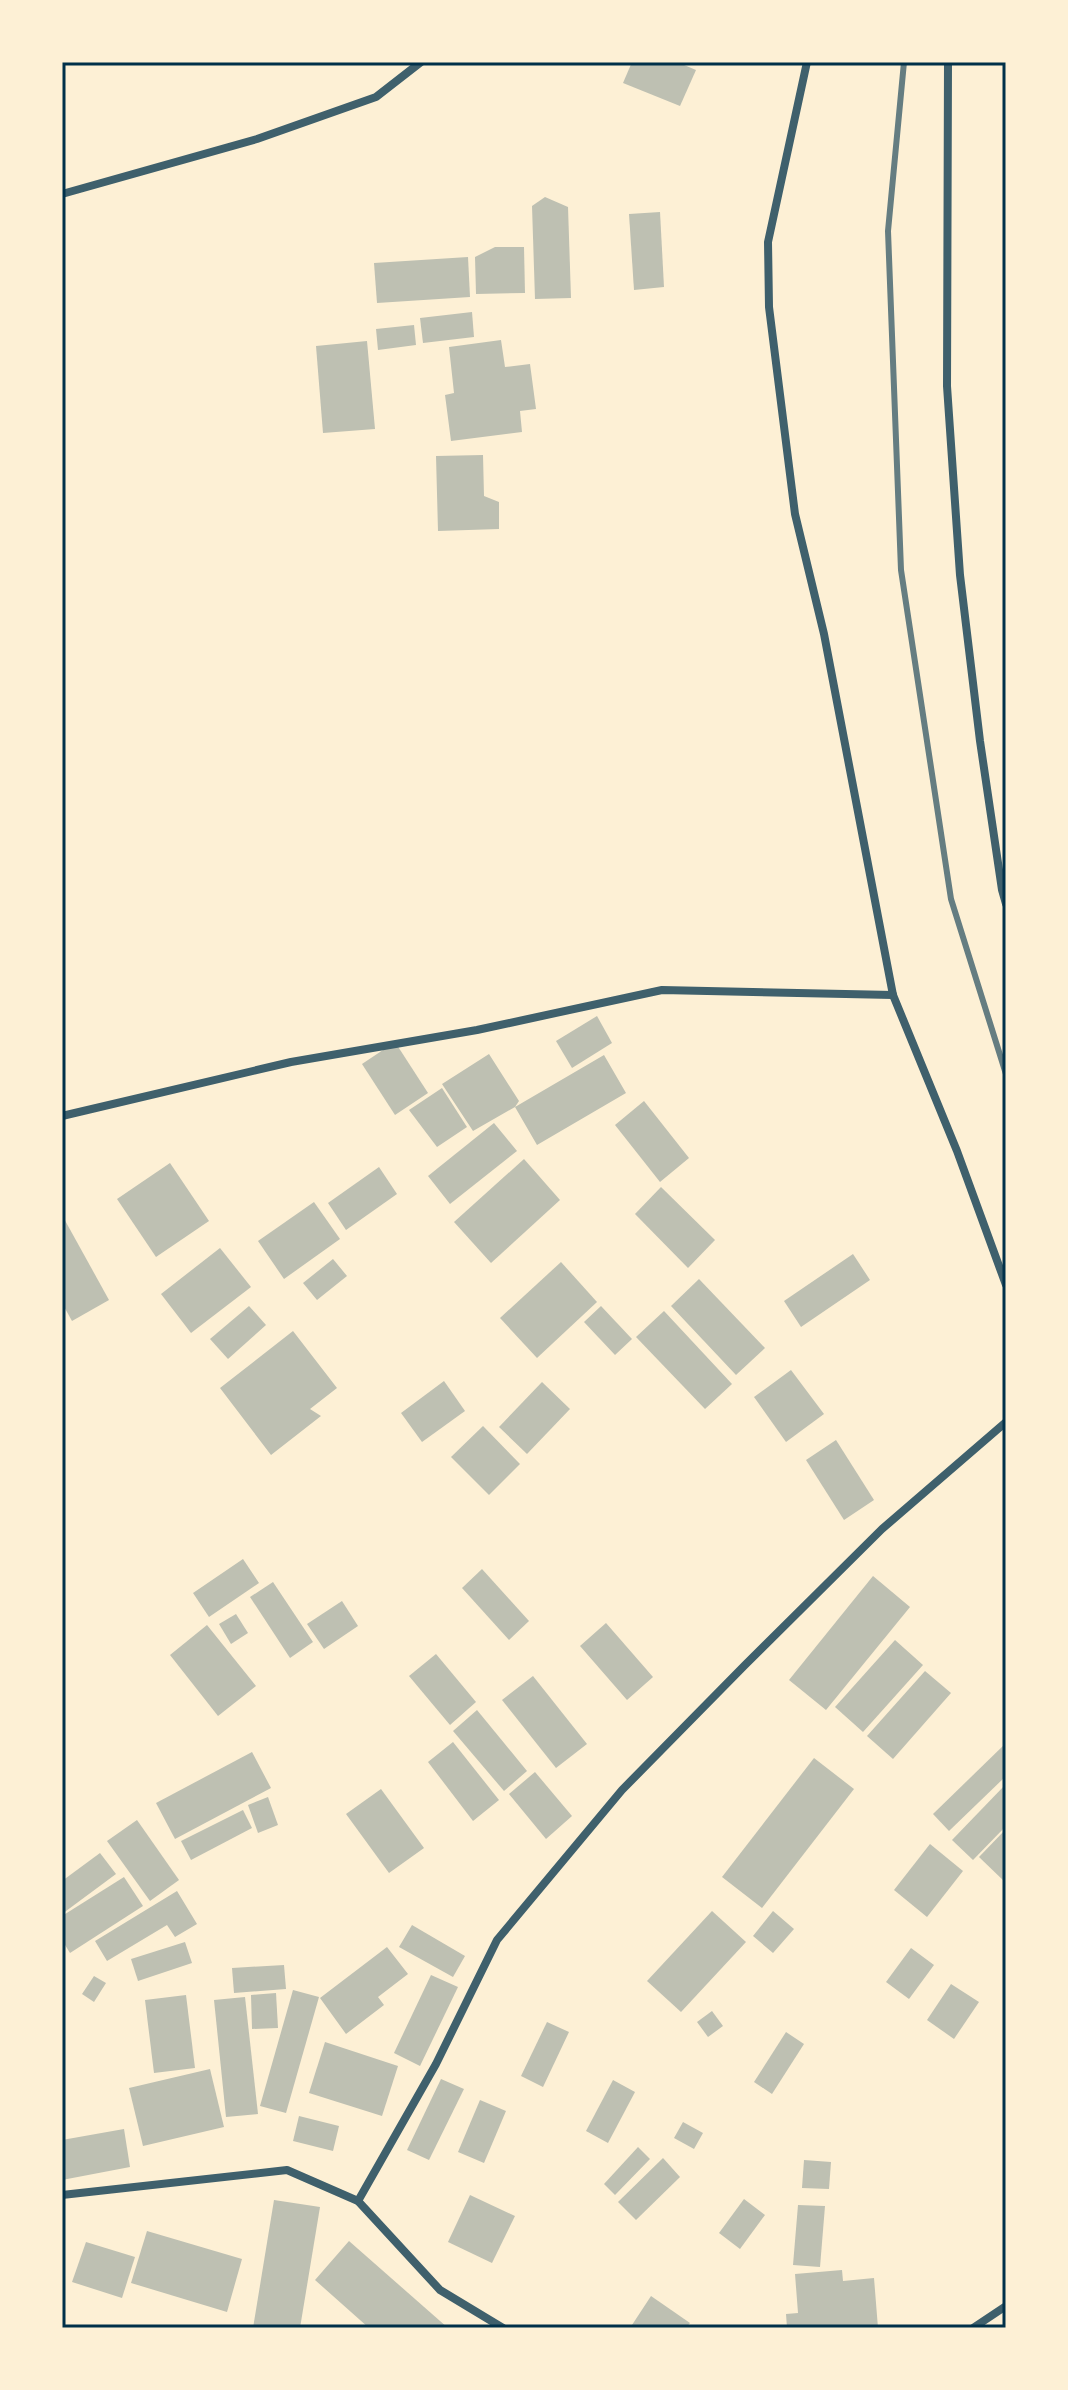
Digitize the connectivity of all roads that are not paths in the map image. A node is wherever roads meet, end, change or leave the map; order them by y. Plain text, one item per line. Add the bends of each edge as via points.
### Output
1 (421, 62) edge
2 (807, 62) edge
3 (948, 62) edge
4 (62, 194) edge
5 (1006, 904) edge
6 (893, 995) junction
7 (62, 1116) edge
8 (1006, 1285) edge
9 (1006, 1422) edge
10 (62, 2195) edge
11 (358, 2201) junction
12 (1006, 2306) edge
13 (503, 2328) edge
14 (973, 2328) edge

1 - 4 street via 376,97 257,139
2 - 6 street via 768,242 769,307 795,514 824,634
3 - 5 street via 947,386 980,741
6 - 7 street via 662,990 477,1030 291,1062
6 - 8 street
9 - 11 street via 882,1529 622,1790 497,1940 436,2064
10 - 11 street via 287,2170
11 - 13 street via 440,2290
12 - 14 street

